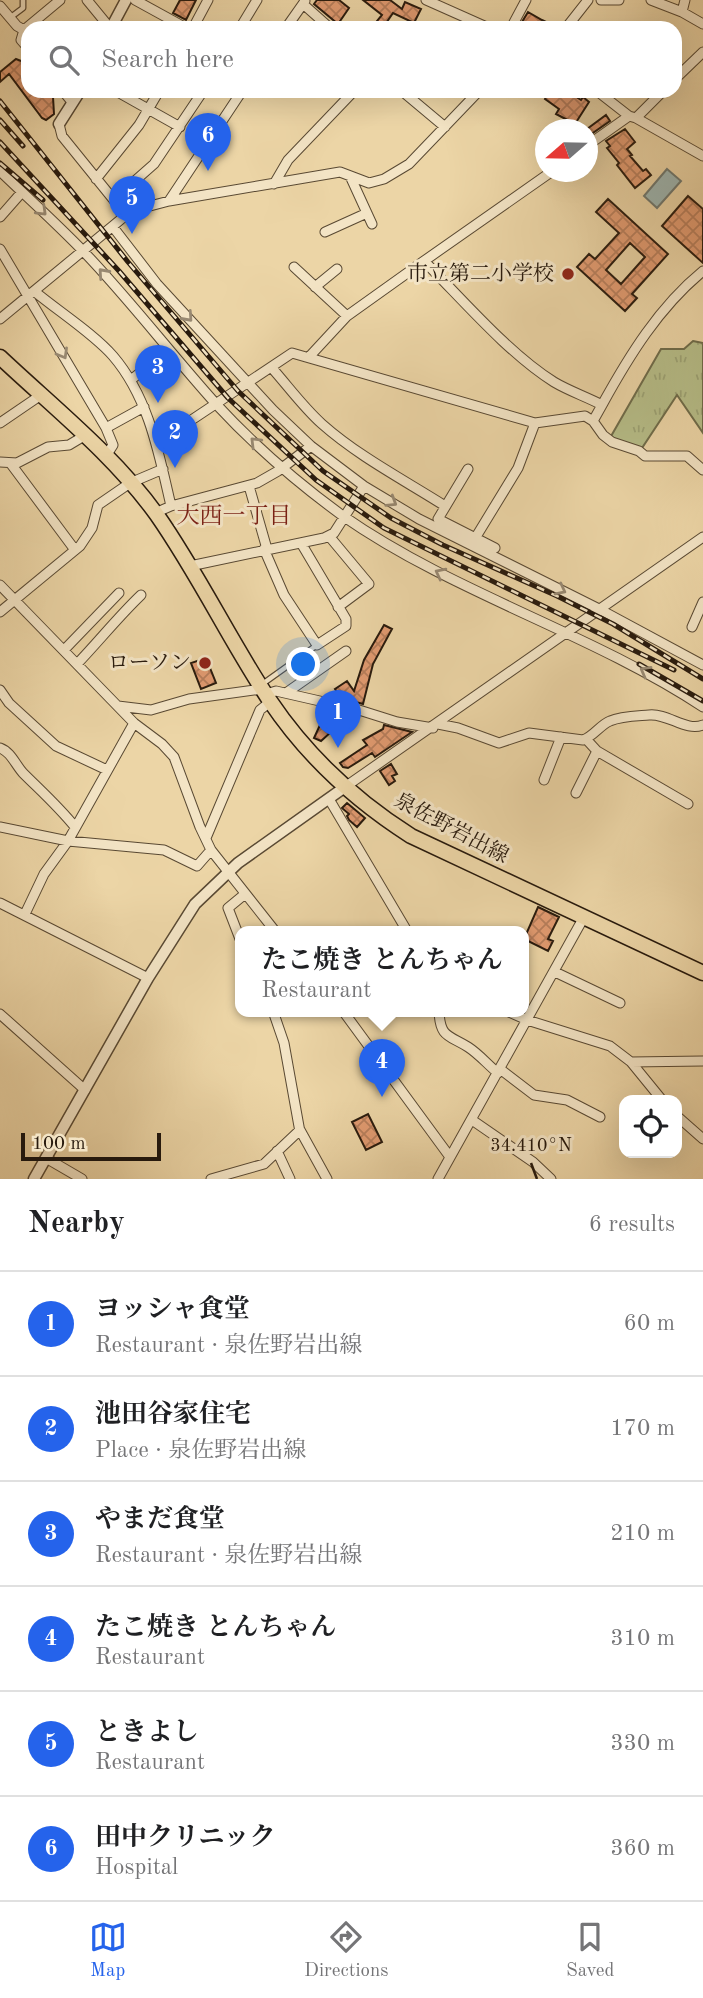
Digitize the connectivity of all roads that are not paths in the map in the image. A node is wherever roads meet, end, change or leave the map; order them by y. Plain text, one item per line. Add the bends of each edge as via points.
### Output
1 (23, 0) edge
2 (60, 0) edge
3 (87, 0) edge
4 (126, 0) edge
5 (135, 0) edge
6 (208, 0) edge
7 (257, 0) edge
8 (426, 0) edge
9 (526, 0) edge
10 (588, 0) edge
11 (601, 0) edge
12 (619, 0) edge
13 (651, 0) edge
14 (685, 0) edge
15 (305, 2) edge
16 (0, 6) edge
17 (682, 12) junction
18 (10, 18) junction
19 (35, 21) edge
20 (104, 21) edge
21 (114, 21) edge
22 (173, 21) edge
23 (198, 21) edge
24 (244, 21) edge
25 (291, 21) edge
26 (323, 21) edge
27 (473, 21) edge
28 (515, 21) edge
29 (573, 21) edge
30 (703, 24) edge
31 (21, 28) edge
32 (703, 52) edge
33 (682, 72) edge
34 (69, 98) edge
35 (76, 98) edge
36 (128, 98) edge
37 (155, 98) edge
38 (199, 98) edge
39 (237, 98) edge
40 (347, 98) edge
41 (410, 98) edge
42 (472, 98) edge
43 (607, 98) edge
44 (655, 98) edge
45 (72, 102) junction
46 (148, 110) junction
47 (633, 117) junction
48 (60, 124) joint
49 (180, 127) junction
50 (445, 127) junction
51 (598, 138) edge
52 (703, 156) edge
53 (0, 171) edge
54 (350, 176) junction
55 (96, 178) junction
56 (537, 182) edge
57 (274, 184) junction
58 (22, 192) junction
59 (169, 201) junction
60 (117, 204) junction
61 (367, 213) junction
62 (0, 217) edge
63 (123, 218) junction
64 (372, 224) dead end
65 (113, 227) junction
66 (325, 232) dead end
67 (0, 249) edge
68 (84, 251) junction
69 (425, 261) junction
70 (294, 267) dead end
71 (337, 269) dead end
72 (703, 271) edge
73 (316, 287) junction
74 (31, 293) junction
75 (347, 316) junction
76 (0, 319) edge
77 (165, 353) dead end
78 (309, 356) junction
79 (0, 357) edge
80 (271, 367) junction
81 (131, 379) junction
82 (247, 383) junction
83 (41, 396) junction
84 (216, 404) junction
85 (603, 405) junction
86 (144, 407) junction
87 (593, 421) junction
88 (0, 423) edge
89 (535, 423) junction
90 (106, 428) junction
91 (153, 433) junction
92 (84, 436) junction
93 (311, 446) junction
94 (106, 456) junction
95 (0, 462) edge
96 (11, 464) junction
97 (284, 467) junction
98 (163, 469) junction
99 (468, 469) dead end
100 (703, 470) edge
101 (130, 484) junction
102 (364, 485) junction
103 (249, 486) junction
104 (171, 506) junction
105 (445, 506) junction
106 (155, 513) junction
107 (344, 516) junction
108 (329, 536) junction
109 (703, 537) edge
110 (473, 542) junction
111 (301, 543) junction
112 (495, 548) dead end
113 (265, 549) junction
114 (75, 550) junction
115 (190, 566) junction
116 (0, 585) edge
117 (119, 593) dead end
118 (141, 595) dead end
119 (14, 600) junction
120 (703, 603) edge
121 (338, 607) junction
122 (598, 609) junction
123 (0, 612) edge
124 (692, 627) dead end
125 (568, 632) junction
126 (317, 645) junction
127 (64, 650) junction
128 (346, 651) dead end
129 (77, 664) junction
130 (703, 665) edge
131 (0, 690) edge
132 (265, 693) junction
133 (286, 693) junction
134 (118, 706) junction
135 (703, 707) edge
136 (134, 723) junction
137 (703, 725) edge
138 (436, 726) junction
139 (561, 737) junction
140 (586, 739) junction
141 (0, 748) edge
142 (597, 751) junction
143 (107, 770) junction
144 (544, 780) dead end
145 (345, 787) junction
146 (576, 793) dead end
147 (328, 799) junction
148 (688, 804) dead end
149 (0, 827) edge
150 (75, 827) junction
151 (206, 838) junction
152 (68, 841) junction
153 (211, 850) junction
154 (228, 872) junction
155 (245, 894) junction
156 (0, 903) edge
157 (25, 914) junction
158 (584, 917) junction
159 (235, 926) edge
160 (271, 926) edge
161 (404, 926) edge
162 (555, 972) junction
163 (703, 973) edge
164 (148, 978) junction
165 (620, 1003) dead end
166 (0, 1014) edge
167 (275, 1017) edge
168 (347, 1017) edge
169 (440, 1017) edge
170 (520, 1017) edge
171 (529, 1017) edge
172 (529, 1017) edge
173 (527, 1020) junction
174 (703, 1061) edge
175 (631, 1062) junction
176 (499, 1071) junction
177 (85, 1090) junction
178 (658, 1095) edge
179 (600, 1117) dead end
180 (472, 1120) junction
181 (682, 1120) edge
182 (300, 1131) junction
183 (703, 1139) edge
184 (277, 1151) junction
185 (450, 1157) junction
186 (46, 1158) junction
187 (241, 1175) edge
188 (34, 1179) edge
189 (82, 1179) edge
190 (211, 1179) edge
191 (290, 1179) edge
192 (327, 1179) edge
193 (438, 1179) edge
194 (551, 1179) edge

1 - 18 lane via 23,8
2 - 19 street
3 - 20 street
4 - 21 street
5 - 22 street
6 - 23 street
7 - 24 street
8 - 27 street
9 - 28 street
10 - 29 street
11 - 12 street
13 - 17 street
14 - 17 street
15 - 25 street
15 - 26 street
16 - 18 street
17 - 30 street
18 - 31 street
32 - 33 street
34 - 45 street
35 - 45 street
36 - 46 street
37 - 46 street
38 - 49 street
39 - 59 street
40 - 57 street via 288,160
41 - 50 street
42 - 50 street
43 - 47 street
44 - 47 street
45 - 48 street
46 - 49 street
46 - 55 street
47 - 51 street
47 - 52 street
48 - 55 street via 62,136
49 - 60 street via 155,164
50 - 54 street via 409,164 384,179 369,183
53 - 58 street
54 - 57 street via 340,172
54 - 61 street
55 - 60 street
56 - 69 street
57 - 59 street
58 - 62 street
58 -> 68 street
59 - 63 street via 131,211
60 - 63 street
61 - 64 street
61 - 66 street
63 - 65 street
65 - 68 street
65 -> 82 street via 157,284
67 - 74 street
68 - 74 street
84 -> 68 street
69 - 75 street
69 - 85 street via 529,363 554,382
70 - 73 street
71 - 73 street
72 - 85 street via 656,321 627,360
73 - 75 street
74 - 76 street
74 - 81 street via 112,354
74 -> 90 street
75 - 78 street
77 - 81 street
78 - 80 street via 292,353
78 - 89 street
79 - 83 main road, 泉佐野岩出線
80 - 82 street
80 - 105 street via 325,426
81 - 86 street
82 - 84 street
82 - 93 street
83 - 88 street
83 - 92 main road, 泉佐野岩出線
84 - 91 street via 187,422
97 -> 84 street
85 - 87 street
86 - 90 street
86 - 91 street
87 - 89 street via 585,416
87 - 100 street via 612,442 645,456 687,456
89 - 110 street via 518,468
90 - 94 street via 113,444
91 - 98 street
92 - 94 main road, 泉佐野岩出線
92 - 96 street
93 - 97 street
93 - 102 street
94 - 101 main road, 泉佐野岩出線
95 - 96 street
96 - 114 street
97 - 103 street
97 - 107 street
98 - 101 street
98 - 104 street
99 - 105 street
101 - 106 main road, 泉佐野岩出線
101 - 114 street via 98,505 92,528
102 - 107 street
102 -> 110 street via 419,519
103 - 104 street
103 - 113 street
104 - 106 street
105 - 110 street via 438,519
106 - 115 main road, 泉佐野岩出線
107 - 108 street
125 -> 107 street via 449,578
108 - 111 street
108 - 121 street via 369,584
109 - 122 street
110 - 112 street
110 -> 122 street
111 - 113 street
111 - 121 street
113 - 115 street
113 - 126 street via 284,595
114 - 119 street
115 - 132 main road, 泉佐野岩出線
116 - 119 street
117 - 127 street
118 - 129 street
119 - 123 street
119 - 127 street
120 - 124 street
121 - 126 street via 346,626
122 - 125 street
122 - 130 street
135 -> 125 street
125 - 138 street
126 - 132 lane
127 - 129 street
128 - 133 street
129 - 134 street
131 - 143 street via 56,746
132 - 133 street
132 - 134 street via 189,699 151,710
132 - 145 main road, 泉佐野岩出線
132 - 151 street
133 - 138 street via 397,722
134 - 136 street
136 - 143 street
136 - 151 street via 174,757
137 - 140 street via 691,727 653,714 619,718
138 - 139 street via 499,743 528,733
138 - 145 street
139 - 140 street
139 - 144 street
140 - 142 street
141 - 150 street
142 - 146 street
142 - 148 street
143 - 150 street
145 - 147 street
145 - 158 main road, 泉佐野岩出線 via 411,836
147 - 154 street
147 - 161 street
149 - 152 street
150 - 152 street
151 - 153 street
152 - 153 street via 164,850 197,866
152 - 157 street via 44,874
153 - 154 street
154 - 155 street
154 - 164 street via 195,904
155 - 159 street via 228,908
155 - 160 street
156 - 157 street
157 - 164 street
158 - 162 street
158 - 163 main road, 泉佐野岩出線
162 - 165 street
162 - 172 street
164 - 177 street
166 - 177 street
167 - 182 street
168 - 185 street
169 - 176 street via 446,1036
170 - 173 street
171 - 173 street
173 - 175 street via 610,1046
173 - 176 street
174 - 175 street
175 - 178 street
176 - 179 street via 534,1095 567,1100
176 - 180 street
177 - 186 street
180 - 185 street
180 - 194 street
181 - 183 street
182 - 184 street
182 - 192 street
184 - 187 street via 264,1164
184 - 191 street
185 - 193 street
186 - 188 street
186 - 189 street
187 - 190 street

